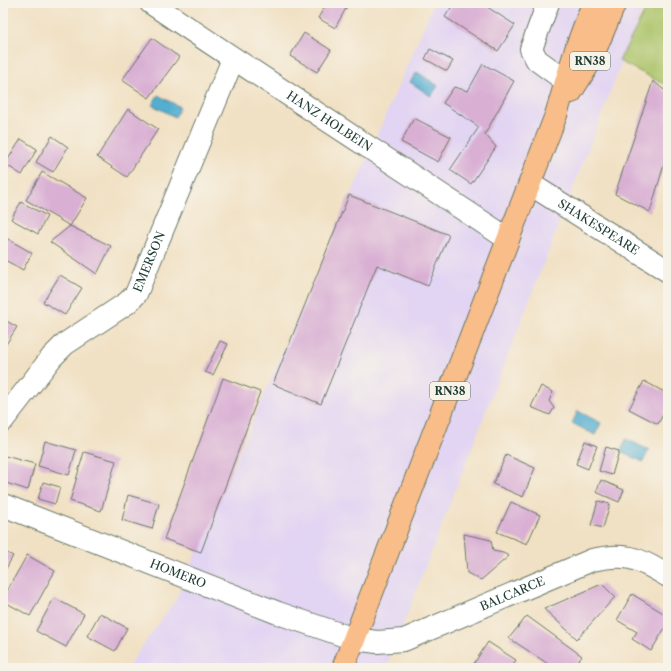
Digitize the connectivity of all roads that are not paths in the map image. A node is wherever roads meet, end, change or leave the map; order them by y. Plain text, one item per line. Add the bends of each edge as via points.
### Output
1 (151, 3) edge
2 (548, 3) edge
3 (593, 3) edge
4 (614, 3) edge
5 (234, 60) junction
6 (566, 81) junction
7 (556, 114) junction
8 (530, 184) junction
9 (508, 239) junction
10 (668, 271) edge
11 (3, 420) edge
12 (3, 505) edge
13 (668, 576) edge
14 (354, 639) junction
15 (343, 668) edge

1 - 5 street, HANZ HOLBEIN
2 - 6 street via 531,49 537,60
3 - 6 main road, RN38
4 - 7 main road, RN38 via 590,62
5 - 9 street, HANZ HOLBEIN
5 - 11 street, EMERSON via 136,294 127,303 65,344
6 - 7 main road, RN38
7 - 8 main road, RN38
8 - 9 main road, RN38
8 - 10 street, SHAKESPEARE
9 - 14 main road, RN38
12 - 14 street, HOMERO via 278,613
13 - 14 street, BALCARCE via 643,562 625,556 608,556 592,560 404,640 378,642
14 - 15 main road, RN38

